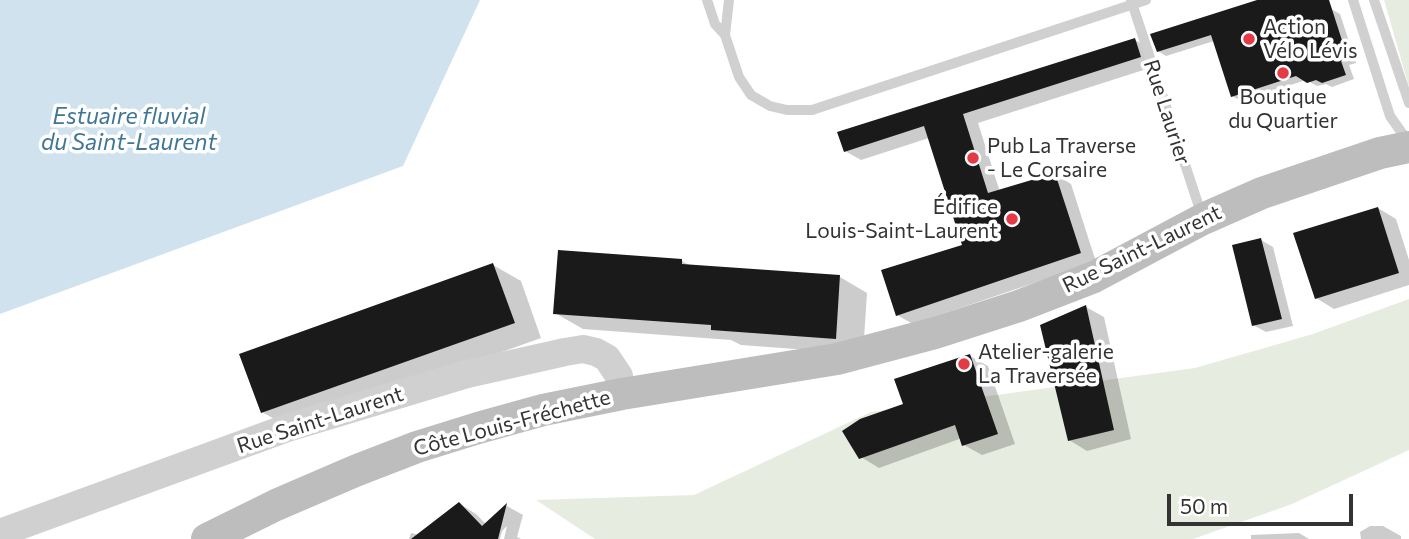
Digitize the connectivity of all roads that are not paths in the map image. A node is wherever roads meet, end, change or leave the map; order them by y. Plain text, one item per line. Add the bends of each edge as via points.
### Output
1 (707, 0) edge
2 (729, 0) edge
3 (1146, 0) edge
4 (1353, 0) edge
5 (1374, 0) edge
6 (1132, 2) edge
7 (726, 35) junction
8 (1409, 103) edge
9 (1409, 145) edge
10 (1203, 219) junction
11 (792, 368) joint
12 (622, 394) junction
13 (0, 533) edge
14 (207, 539) edge

1 - 7 lane via 715,24
2 - 7 lane
3 - 6 lane
4 - 9 lane via 1390,116
5 - 8 lane
6 - 7 lane via 812,110 770,106 751,95 739,77
6 - 10 lane, Rue Laurier
9 - 10 main road, Rue Saint-Laurent via 1262,193
10 - 11 main road, Rue Saint-Laurent via 1094,277 1019,306 868,352
11 - 12 main road, Côte Louis-Fréchette
12 - 13 street, Rue Saint-Laurent via 614,367 596,352 583,349 467,374 287,428
12 - 14 main road, Côte Louis-Fréchette via 543,410 417,447

